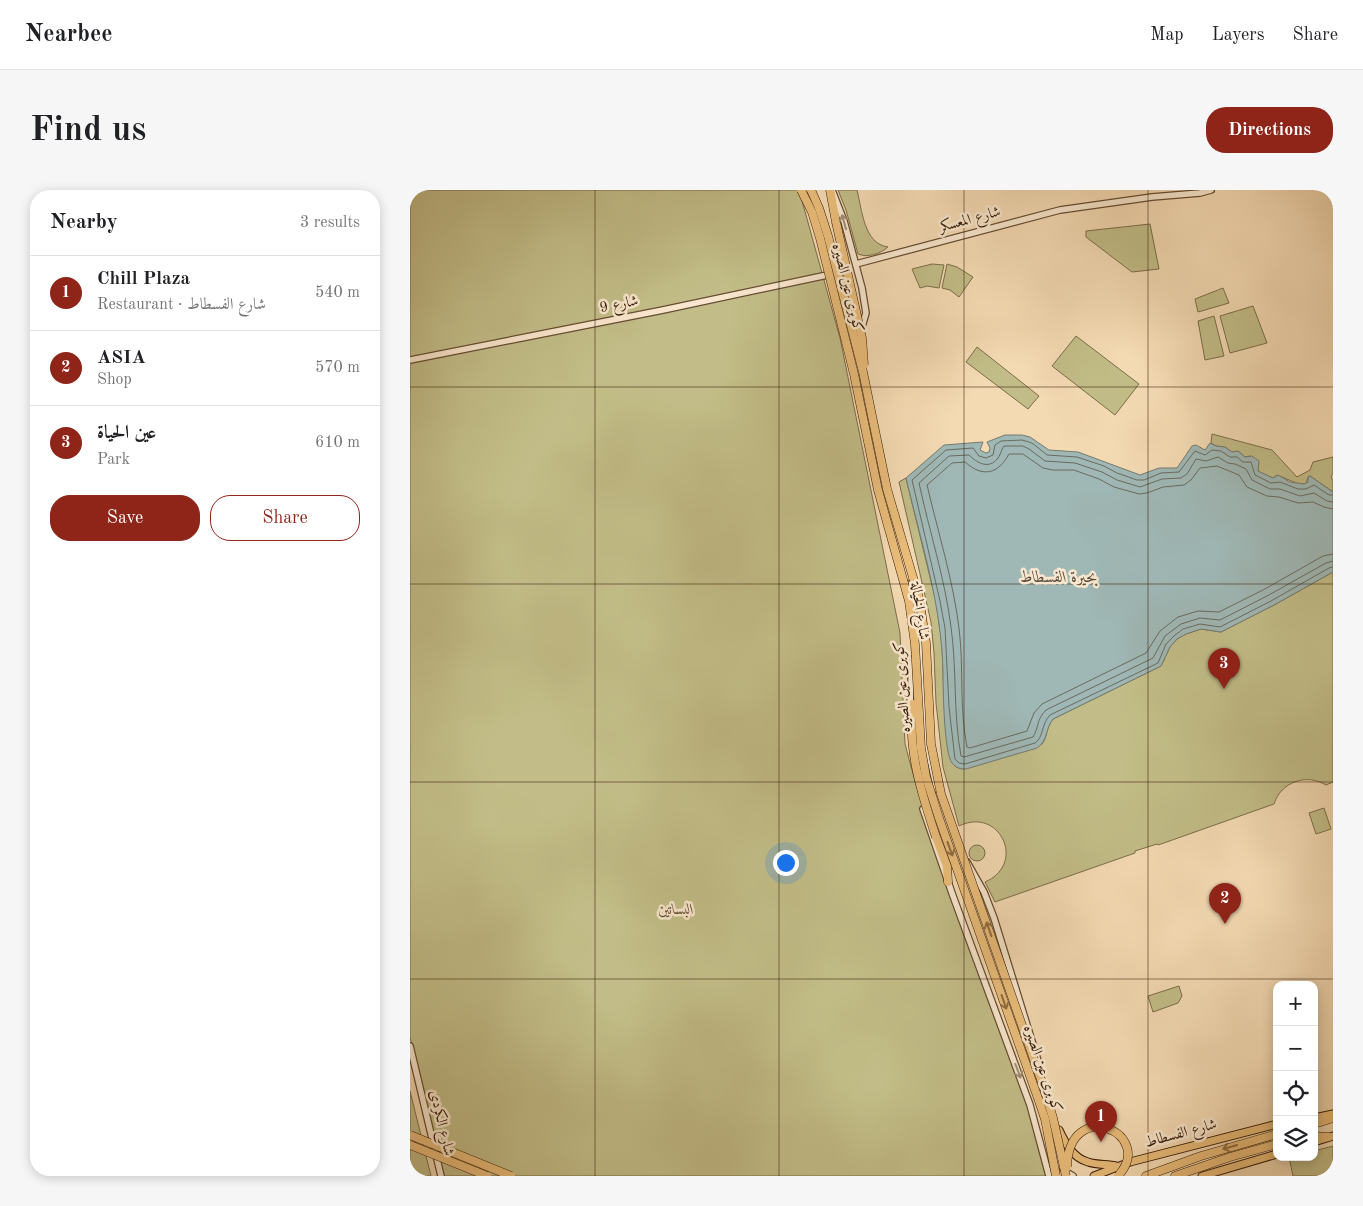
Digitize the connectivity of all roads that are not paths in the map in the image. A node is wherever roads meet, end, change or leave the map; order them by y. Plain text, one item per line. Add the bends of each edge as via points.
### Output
1 (802, 190) edge
2 (812, 190) edge
3 (831, 190) edge
4 (1211, 190) edge
5 (856, 264) junction
6 (832, 274) junction
7 (858, 337) junction
8 (410, 360) edge
9 (863, 372) junction
10 (874, 414) junction
11 (864, 416) junction
12 (917, 687) junction
13 (951, 829) junction
14 (934, 836) junction
15 (948, 882) joint
16 (410, 1046) edge
17 (1333, 1114) edge
18 (1318, 1117) edge
19 (1333, 1118) edge
20 (1318, 1123) edge
21 (1273, 1125) edge
22 (1058, 1130) junction
23 (410, 1135) edge
24 (1273, 1135) edge
25 (1318, 1136) edge
26 (1331, 1136) edge
27 (1318, 1141) edge
28 (410, 1145) edge
29 (1273, 1145) edge
30 (1273, 1155) edge
31 (1117, 1166) junction
32 (441, 1176) edge
33 (486, 1176) edge
34 (511, 1176) edge
35 (1049, 1176) edge
36 (1056, 1176) edge
37 (1066, 1176) edge
38 (1073, 1176) edge
39 (1094, 1176) edge
40 (1118, 1176) edge
41 (1146, 1176) edge
42 (1175, 1176) edge
43 (1202, 1176) edge

1 - 6 street, شارع الخيالة via 815,215
1 - 12 highway, كوبرى عين الصيره, bridge via 823,247 878,490 908,601
2 - 7 street, شارع الخيالة via 827,227
2 - 9 highway, كوبرى عين الصيره, bridge via 824,222
5 -> 3 street
3 - 9 highway, bridge via 862,338
4 - 5 street, شارع المعسكر via 1060,210
5 - 7 street via 866,309
6 - 8 street, شارع 9
6 - 11 street, شارع الخيالة
7 - 10 street, شارع الخيالة
37 -> 9 highway, كوبرى عين الصيره, bridge via 1044,1088 941,794 931,744 922,613 887,489
10 - 11 street
10 - 13 street, شارع الخيالة via 917,610 932,772
11 - 14 street, شارع الخيالة via 908,612 912,654 911,747 916,783
12 - 14 highway, bridge via 912,721 913,750
12 -> 36 highway, كوبرى عين الصيره, bridge via 921,748 931,797 1045,1119
13 - 14 street
13 - 22 street, شارع الخيالة via 994,918
14 - 15 highway via 947,866
15 -> 35 street via 1030,1104
16 - 32 street, شارع الكردى
17 - 18 main road
19 - 20 highway
21 - 31 main road, شارع الفسطاط
22 - 31 main road via 1069,1148 1082,1160
22 - 38 street, شارع الخيالة via 1057,1159
23 - 34 highway, bridge
24 -> 41 highway via 1217,1150
25 - 26 highway
26 - 27 main road
28 - 33 highway, bridge
29 - 42 highway
30 - 43 main road
31 - 39 main road, شارع الفسطاط
37 - 40 highway, bridge via 1068,1152 1076,1136 1085,1129 1101,1126 1117,1132 1127,1147 1126,1164

